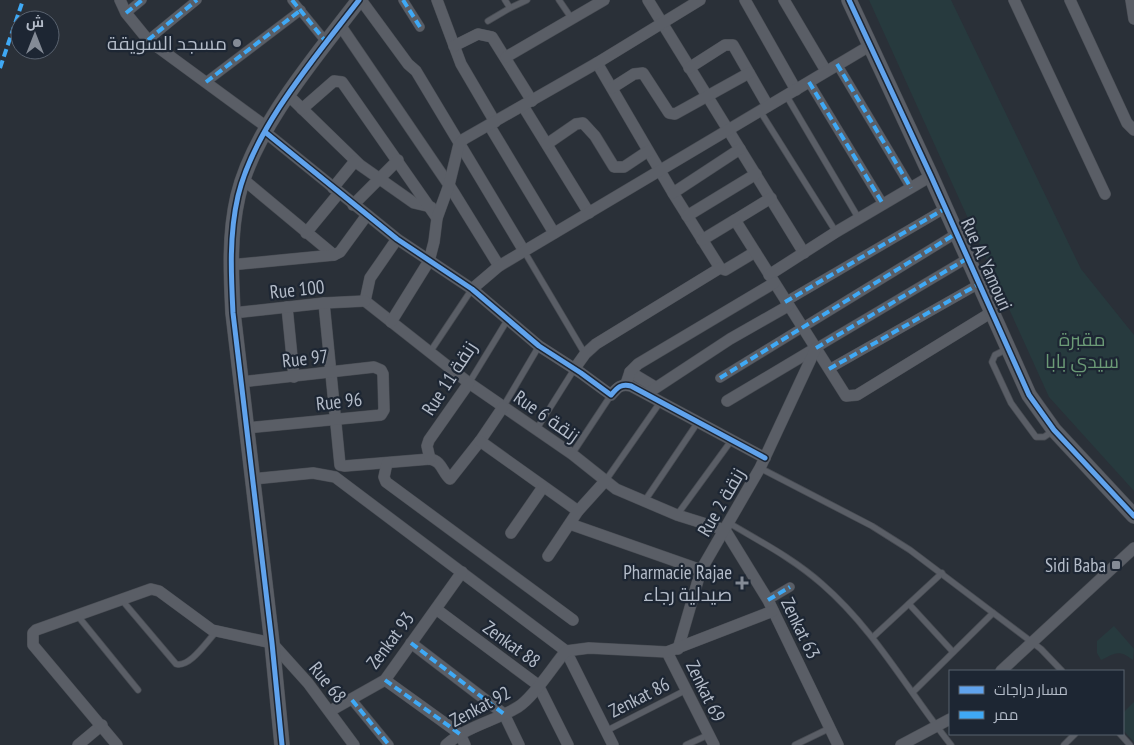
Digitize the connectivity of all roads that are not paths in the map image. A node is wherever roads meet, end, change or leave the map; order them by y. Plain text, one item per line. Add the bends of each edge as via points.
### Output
1 (120, 0) edge
2 (142, 0) edge
3 (197, 0) edge
4 (292, 0) edge
5 (360, 0) edge
6 (403, 0) edge
7 (437, 0) edge
8 (505, 0) edge
9 (527, 0) edge
10 (559, 0) edge
11 (604, 0) edge
12 (648, 0) edge
13 (700, 0) edge
14 (745, 0) edge
15 (784, 0) edge
16 (849, 0) edge
17 (1014, 0) edge
18 (1070, 0) edge
19 (1131, 0) edge
20 (510, 8) junction
21 (301, 10) junction
22 (126, 13) junction
23 (1134, 18) edge
24 (572, 19) junction
25 (488, 21) dead end
26 (662, 23) junction
27 (340, 25) junction
28 (420, 27) dead end
29 (148, 40) junction
30 (327, 43) junction
31 (871, 45) junction
32 (454, 46) junction
33 (506, 57) junction
34 (597, 63) junction
35 (838, 64) junction
36 (689, 68) junction
37 (826, 71) junction
38 (749, 73) junction
39 (206, 82) junction
40 (809, 82) junction
41 (612, 88) junction
42 (791, 93) junction
43 (288, 96) junction
44 (707, 98) junction
45 (528, 104) junction
46 (302, 109) junction
47 (764, 109) junction
48 (492, 123) junction
49 (267, 130) junction
50 (1134, 130) edge
51 (728, 131) junction
52 (459, 144) junction
53 (547, 144) junction
54 (740, 149) junction
55 (648, 152) junction
56 (398, 160) junction
57 (355, 161) junction
58 (660, 171) junction
59 (756, 174) junction
60 (931, 176) junction
61 (378, 178) junction
62 (244, 180) junction
63 (449, 185) junction
64 (911, 188) junction
65 (336, 191) junction
66 (673, 192) junction
67 (1105, 194) dead end
68 (771, 198) junction
69 (353, 204) junction
70 (883, 204) junction
71 (431, 207) junction
72 (946, 208) junction
73 (589, 213) junction
74 (367, 216) junction
75 (687, 216) junction
76 (437, 218) junction
77 (859, 219) junction
78 (735, 220) junction
79 (836, 232) junction
80 (306, 233) junction
81 (956, 233) junction
82 (554, 234) junction
83 (396, 239) junction
84 (702, 240) junction
85 (524, 251) junction
86 (755, 252) junction
87 (804, 253) junction
88 (334, 255) junction
89 (968, 258) junction
90 (429, 261) junction
91 (230, 265) junction
92 (499, 266) junction
93 (720, 268) junction
94 (771, 279) junction
95 (979, 284) junction
96 (472, 289) junction
97 (365, 301) junction
98 (324, 303) junction
99 (786, 304) junction
100 (287, 307) junction
101 (992, 312) junction
102 (233, 313) junction
103 (508, 319) junction
104 (391, 322) junction
105 (802, 327) junction
106 (539, 346) junction
107 (816, 348) junction
108 (1009, 348) junction
109 (430, 352) junction
110 (585, 354) junction
111 (374, 367) joint
112 (575, 368) junction
113 (829, 369) junction
114 (630, 372) junction
115 (331, 373) junction
116 (294, 377) junction
117 (720, 378) dead end
118 (241, 382) junction
119 (470, 383) junction
120 (626, 384) junction
121 (652, 390) junction
122 (611, 395) junction
123 (661, 401) junction
124 (727, 401) dead end
125 (503, 407) junction
126 (336, 420) junction
127 (698, 422) junction
128 (247, 428) junction
129 (536, 430) junction
130 (1054, 430) junction
131 (731, 441) junction
132 (480, 442) junction
133 (572, 454) junction
134 (430, 459) junction
135 (387, 463) junction
136 (763, 463) junction
137 (253, 479) junction
138 (606, 480) junction
139 (543, 487) junction
140 (644, 502) junction
141 (578, 511) junction
142 (677, 515) junction
143 (1134, 516) edge
144 (570, 524) junction
145 (727, 527) junction
146 (511, 533) dead end
147 (1134, 548) edge
148 (548, 556) dead end
149 (702, 570) junction
150 (462, 572) junction
151 (942, 573) junction
152 (790, 587) dead end
153 (121, 599) junction
154 (768, 600) junction
155 (909, 604) junction
156 (436, 609) junction
157 (773, 611) junction
158 (993, 613) junction
159 (78, 615) junction
160 (573, 620) dead end
161 (216, 632) junction
162 (873, 637) junction
163 (1032, 642) junction
164 (272, 643) junction
165 (411, 643) junction
166 (566, 650) junction
167 (672, 650) junction
168 (953, 652) junction
169 (1001, 670) edge
170 (1061, 670) edge
171 (384, 680) junction
172 (538, 685) junction
173 (138, 690) dead end
174 (686, 690) junction
175 (913, 692) junction
176 (352, 700) junction
177 (330, 711) junction
178 (504, 714) junction
179 (949, 720) edge
180 (102, 725) junction
181 (937, 727) junction
182 (830, 728) junction
183 (606, 730) junction
184 (460, 734) junction
185 (1074, 735) edge
186 (1121, 735) edge
187 (711, 740) edge
188 (78, 745) edge
189 (117, 745) edge
190 (282, 745) edge
191 (354, 745) edge
192 (389, 745) edge
193 (446, 745) edge
194 (465, 745) edge
195 (519, 745) edge
196 (568, 745) edge
197 (613, 745) edge
198 (686, 745) edge
199 (795, 745) edge
200 (838, 745) edge
201 (901, 745) edge
202 (951, 745) edge
203 (1064, 745) edge
204 (1130, 745) edge

1 - 22 street
2 - 22 street
3 - 29 street
4 - 21 street
5 - 27 street
5 - 52 street via 416,71
6 - 28 street
7 - 32 street
8 - 20 lane
9 - 20 lane
10 - 24 lane
11 - 24 street
12 - 26 street
13 - 26 street
14 - 42 street
15 - 37 street
16 - 31 street, Rue Al Yamouri
17 - 67 street
18 - 50 street via 1127,123
19 - 23 street
20 - 25 lane
21 - 30 street
21 - 39 street
22 - 29 street
24 - 33 street
26 - 34 street
26 - 36 street
27 - 30 street
27 - 63 street
29 - 39 street
30 - 43 street
31 - 35 street
31 - 60 street, Rue Al Yamouri
32 - 33 street via 478,34 488,34 496,40
32 - 48 street
33 - 45 street
34 - 41 street
34 - 45 street
35 - 37 street
35 - 64 street
36 - 38 street via 729,44 733,45
36 - 44 street
37 - 40 street
38 - 44 street
38 - 47 street
39 - 49 street
40 - 42 street
40 - 70 street
41 - 44 street via 634,74 643,73 671,114
41 - 55 street
42 - 47 street
42 - 77 lane
43 - 46 street
43 - 49 street
44 - 51 street
45 - 48 street
45 - 53 street
46 - 56 street via 334,81 342,82
46 - 57 street
47 - 51 street
47 - 79 lane
48 - 52 street
48 - 82 street
49 - 62 street
49 - 65 street
51 - 54 street
51 - 58 street
52 - 63 street
52 - 85 street
53 - 55 street via 580,123 595,136 614,167 624,167
53 - 73 street
54 - 59 street
54 - 66 street
55 - 58 street
56 - 61 street
56 - 71 street
57 - 61 street
57 - 65 street
58 - 66 street
58 - 73 street
59 - 68 street
59 - 75 street
60 - 64 street
60 - 72 street, Rue Al Yamouri
61 - 69 street
61 - 71 street via 414,203
62 - 80 street
62 - 91 street via 234,219
63 - 76 street
63 - 92 street
64 - 70 street
65 - 69 street
65 - 80 street
66 - 75 street
68 - 78 street
68 - 87 street
69 - 74 street
70 - 77 street
71 - 76 street
72 - 81 street, Rue Al Yamouri
72 - 99 street
73 - 82 street
74 - 83 street
74 - 88 street via 340,252
75 - 84 street
76 - 90 street
77 - 79 street
78 - 84 street
78 - 86 street
79 - 87 street
80 - 88 street
81 - 89 street, Rue Al Yamouri
81 - 105 street
82 - 85 street
83 - 90 street
83 - 97 street via 370,278
84 - 93 street
85 - 92 street
85 - 110 lane
86 - 93 street via 725,270
86 - 94 street
87 - 94 street
88 - 91 street
89 - 95 street, Rue Al Yamouri
89 - 107 street
90 - 96 street
90 - 104 street
91 - 102 street
92 - 96 street
93 - 110 street via 617,330
94 - 99 street
94 - 114 street
95 - 101 street, Rue Al Yamouri
95 - 113 street
96 - 103 street
96 - 109 lane
97 - 98 street, Rue 100
97 - 104 street, Rue 6 زنقة
98 - 100 street, Rue 100
98 - 115 street
99 - 105 street
99 - 121 street
100 - 102 street, Rue 100
100 - 116 street
101 - 108 street, Rue Al Yamouri
101 - 113 street via 857,395 850,397 844,394
102 - 118 street
103 - 106 street
103 - 119 lane, Rue 11 زنقة
104 - 109 street, Rue 6 زنقة
105 - 107 street
105 - 117 street
106 - 112 street
106 - 125 lane
107 - 113 street
107 - 124 street
107 - 136 street, Rue 2 زنقة
108 - 130 street, Rue Al Yamouri via 1029,395
108 - 130 lane via 995,355 992,362 1011,403 1036,437 1044,437
109 - 119 street, Rue 6 زنقة
110 - 112 street
111 - 115 street, Rue 97
111 - 126 street, Rue 96 via 383,374 383,413
112 - 122 street
112 - 129 lane
114 - 120 street
114 - 121 street
115 - 116 street, Rue 97
115 - 126 street
116 - 118 street, Rue 97
118 - 128 street
119 - 125 street, Rue 6 زنقة
119 - 134 street, Rue 11 زنقة via 429,440
120 - 121 street
120 - 122 street via 618,386
121 - 123 street
122 - 133 lane
123 - 127 street
123 - 138 lane
125 - 129 street, Rue 6 زنقة
125 - 132 street
126 - 128 street, Rue 96
126 - 135 street via 340,465
127 - 131 street
127 - 140 lane
128 - 137 street
129 - 133 street, Rue 6 زنقة
130 - 143 street, Rue Al Yamouri
131 - 136 street
131 - 142 lane
132 - 134 street via 450,479 436,460
132 - 139 street
133 - 138 street, Rue 6 زنقة
134 - 135 street
135 - 160 street via 386,482
136 - 145 street, Rue 2 زنقة
136 - 151 lane via 872,526
137 - 150 street via 313,473 335,477
137 - 164 street
138 - 140 street, Rue 6 زنقة via 616,489
138 - 141 street
139 - 141 street
139 - 146 street
140 - 142 street, Rue 6 زنقة
141 - 144 street
142 - 145 street, Rue 6 زنقة
144 - 148 street
144 - 149 street
145 - 149 street, Rue 2 زنقة
145 - 154 street, Zenkat 63
145 - 162 lane via 804,568
147 - 163 street
149 - 167 street, Rue 2 زنقة
150 - 156 street, Zenkat 93
150 - 166 street
151 - 155 lane
151 - 158 lane
152 - 154 street
153 - 159 street
153 - 161 street via 154,589
153 - 161 lane via 176,664 188,662
154 - 157 street, Zenkat 63
155 - 162 lane
155 - 168 lane
156 - 165 street, Zenkat 93
156 - 172 street, Zenkat 88
157 - 167 street
157 - 182 street, Zenkat 63
158 - 163 lane
158 - 168 lane
159 - 173 lane
159 - 180 street via 36,630 33,645
161 - 164 street
162 - 175 lane
163 - 169 street
163 - 170 lane
164 - 177 street, Rue 68
164 - 190 street
165 - 171 street, Zenkat 93
165 - 178 street
166 - 167 street
166 - 172 street, Zenkat 92
166 - 183 street
167 - 174 street, Zenkat 69
168 - 175 lane
171 - 176 street, Zenkat 93
171 - 184 street
172 - 178 street, Zenkat 92 via 527,700
172 - 196 street, Zenkat 88
174 - 183 lane, Zenkat 86
174 - 187 street, Zenkat 69
175 - 181 lane
176 - 177 street, Zenkat 93
176 - 192 street
177 - 191 street, Rue 68
178 - 184 street, Zenkat 92
178 - 195 street
179 - 181 street
180 - 188 street
180 - 189 street
181 - 201 street
181 - 202 lane
182 - 199 lane
182 - 200 street, Zenkat 63
183 - 197 street
184 - 193 street, Zenkat 92
184 - 194 street
185 - 203 lane
186 - 204 lane
187 - 198 lane

